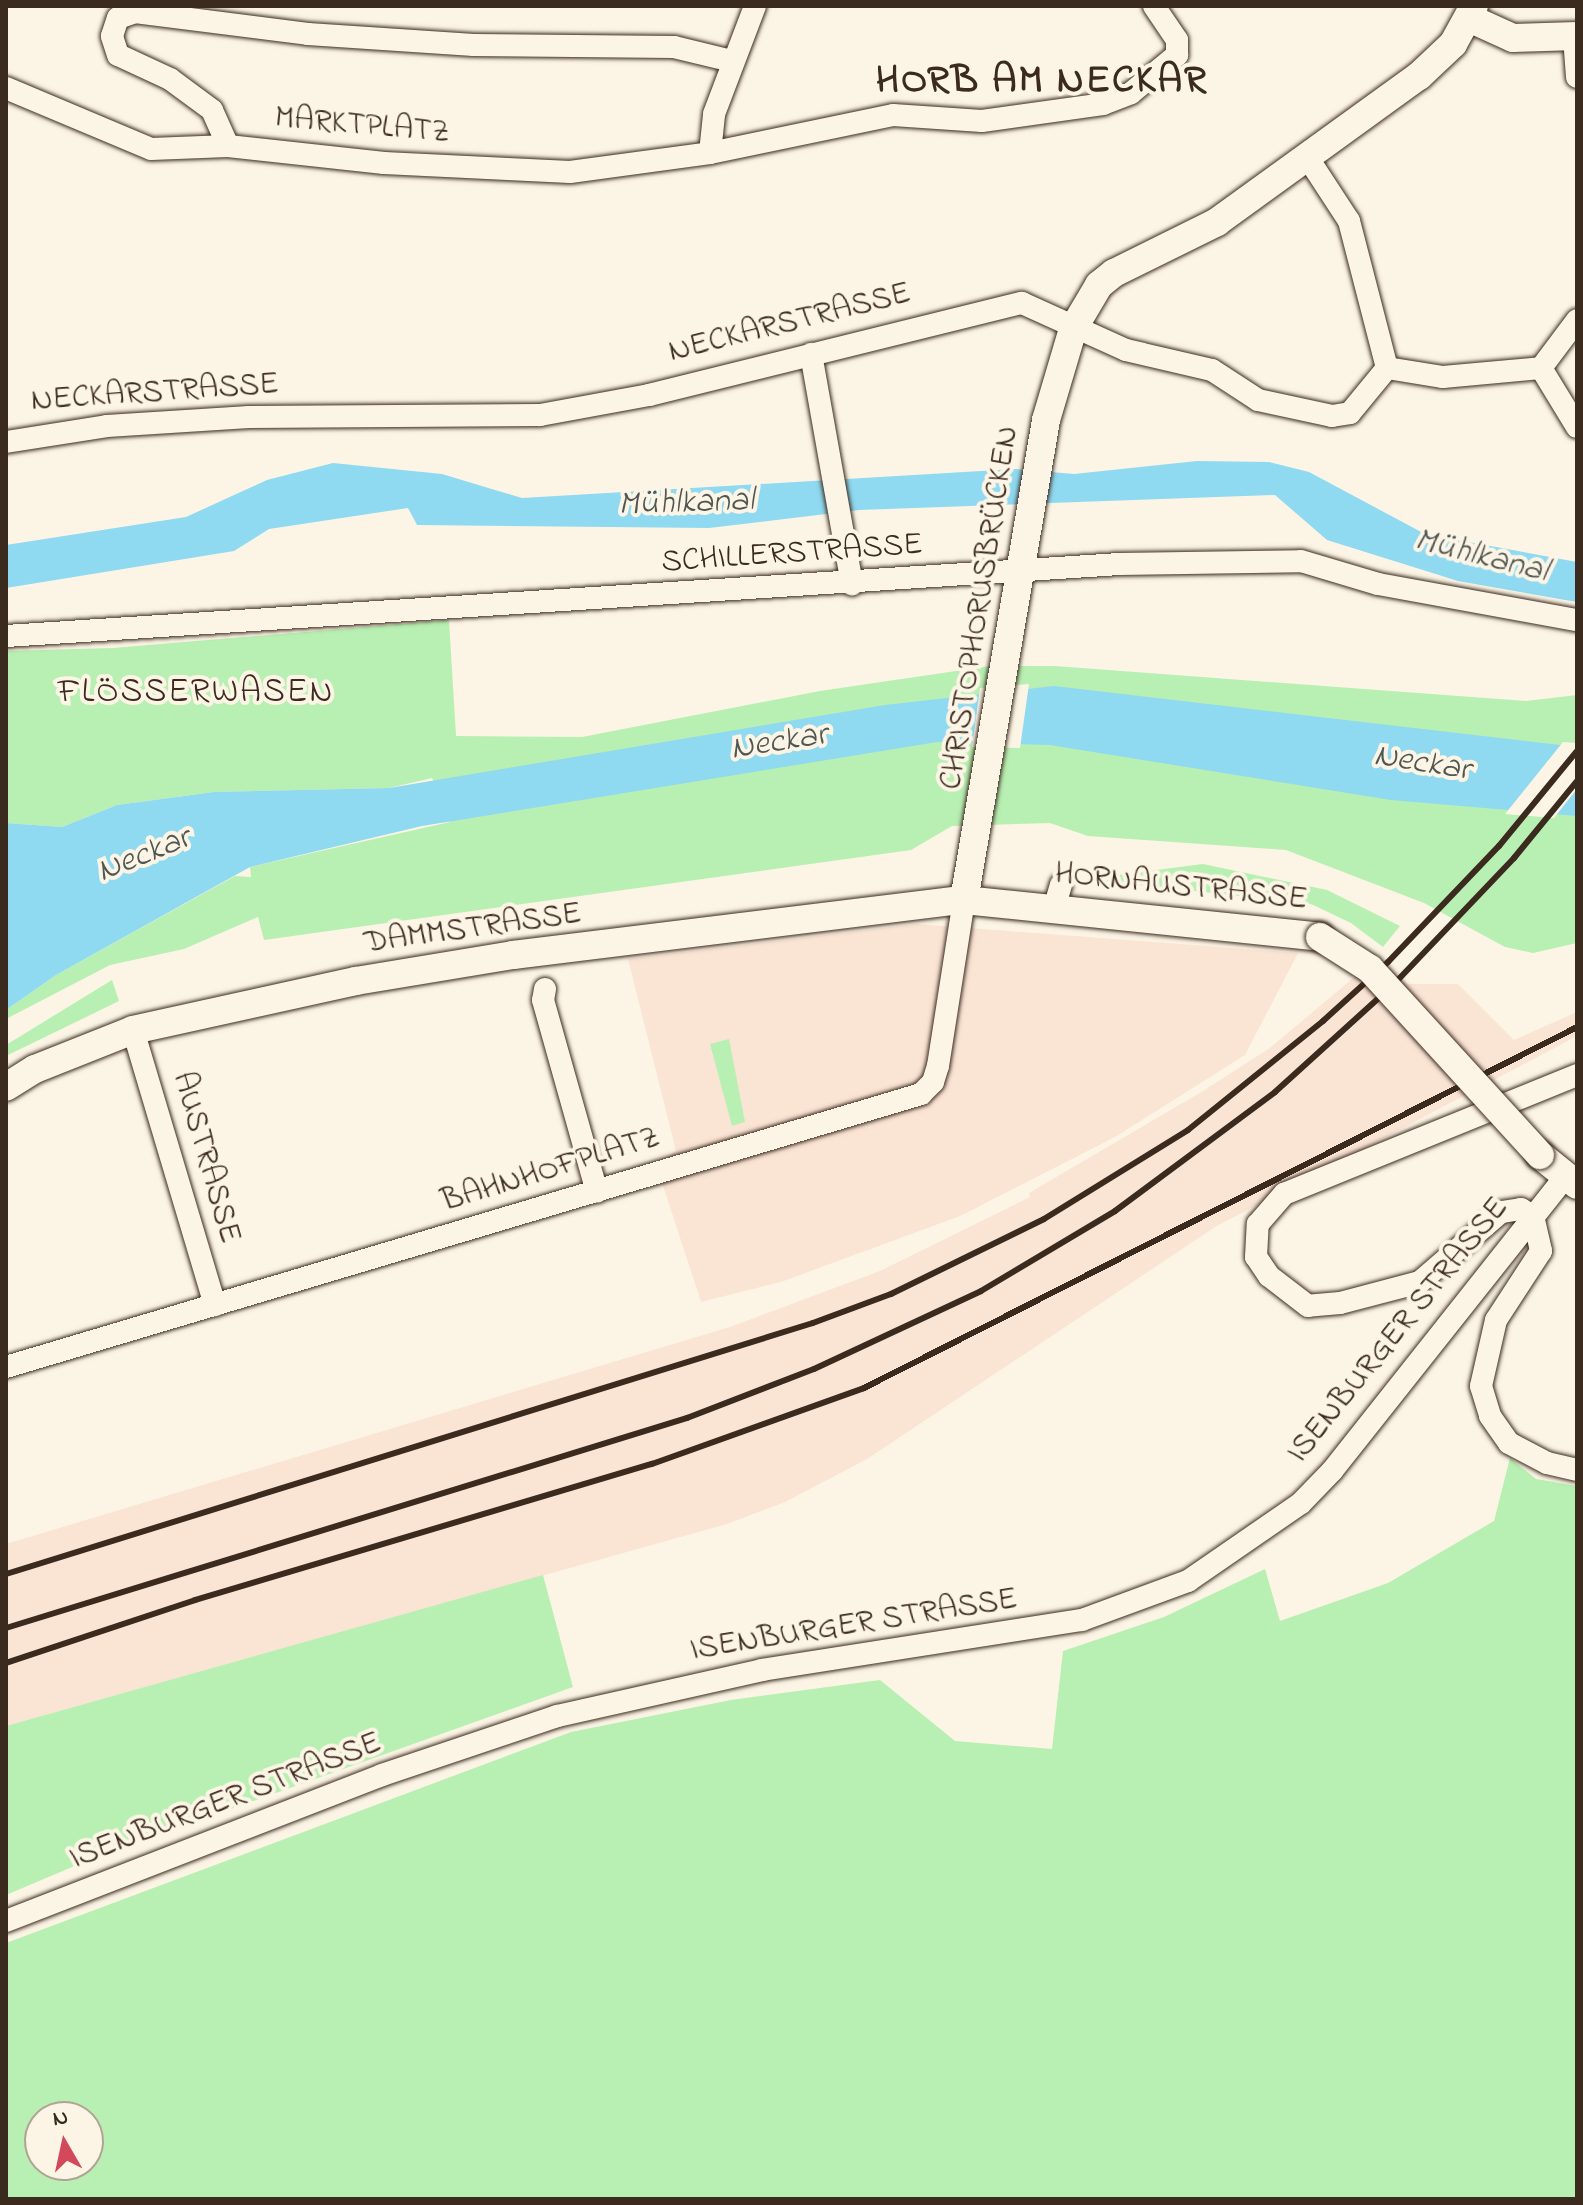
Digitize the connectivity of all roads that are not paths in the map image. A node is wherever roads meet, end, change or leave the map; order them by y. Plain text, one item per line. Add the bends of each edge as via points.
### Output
1 (755, 6) edge
2 (1154, 6) edge
3 (1472, 12) edge
4 (1576, 37) edge
5 (732, 61) junction
6 (1577, 77) edge
7 (6, 88) edge
8 (228, 146) junction
9 (710, 153) junction
10 (1308, 158) junction
11 (1577, 320) edge
12 (1073, 329) junction
13 (811, 354) junction
14 (1387, 368) junction
15 (1541, 368) junction
16 (1577, 427) edge
17 (6, 442) edge
18 (1021, 571) junction
19 (852, 584) junction
20 (1577, 620) edge
21 (6, 636) edge
22 (964, 900) junction
23 (544, 995) dead end
24 (133, 1030) junction
25 (1577, 1075) edge
26 (6, 1087) edge
27 (1571, 1181) edge
28 (597, 1192) junction
29 (1533, 1216) junction
30 (215, 1305) junction
31 (6, 1367) edge
32 (1577, 1470) edge
33 (6, 1921) edge

1 - 5 street
2 - 9 street, MARKTPLATZ via 1177,40 1177,55 1131,93 1103,104 982,121 893,115
3 - 4 main road via 1513,38
3 - 10 main road via 1453,44 1419,76
4 - 6 street
5 - 8 street, MARKTPLATZ via 674,47 363,39 135,12 118,18 113,30 118,55 170,79 212,110
5 - 9 street via 714,114
7 - 8 street, MARKTPLATZ via 151,149
8 - 9 street, MARKTPLATZ via 490,171 570,172
10 - 12 main road via 1217,222 1114,273 1099,285
10 - 14 street via 1349,221
11 - 15 street
12 - 13 street, NECKARSTRASSE via 1047,310 1022,303
12 - 14 street, NECKARSTRASSE via 1126,350 1212,370 1258,400 1332,416 1350,413
12 - 18 main road, CHRISTOPHORUSBRÜCKEN via 1039,460
13 - 17 street, NECKARSTRASSE via 540,415 249,417 107,426
13 - 19 street
14 - 15 street via 1443,377
15 - 16 street
18 - 19 street, SCHILLERSTRASSE
18 - 20 street, SCHILLERSTRASSE via 1301,561 1392,587
18 - 22 main road, CHRISTOPHORUSBRÜCKEN
19 - 21 street, SCHILLERSTRASSE
22 - 24 main road, DAMMSTRASSE via 513,955 242,1003
22 - 27 main road, HORNAUSTRASSE, bridge via 1058,897 1320,937 1370,969 1540,1155
22 - 28 street, BAHNHOFPLATZ via 938,1066 930,1087 901,1101
23 - 28 street
24 - 26 main road, DAMMSTRASSE via 35,1069
24 - 30 street, AUSTRASSE
25 - 29 street via 1284,1194 1258,1224 1256,1257 1269,1276 1308,1306 1340,1303 1420,1282 1501,1212 1521,1209
27 - 29 street, ISENBURGER STRASSE
28 - 30 street, BAHNHOFPLATZ
29 - 32 street via 1541,1251 1496,1320 1481,1386 1490,1416 1509,1443 1547,1463
29 - 33 street, ISENBURGER STRASSE via 1459,1317 1301,1503 1221,1562 1155,1596 1039,1629 762,1670 557,1716 382,1775
30 - 31 street, BAHNHOFPLATZ

